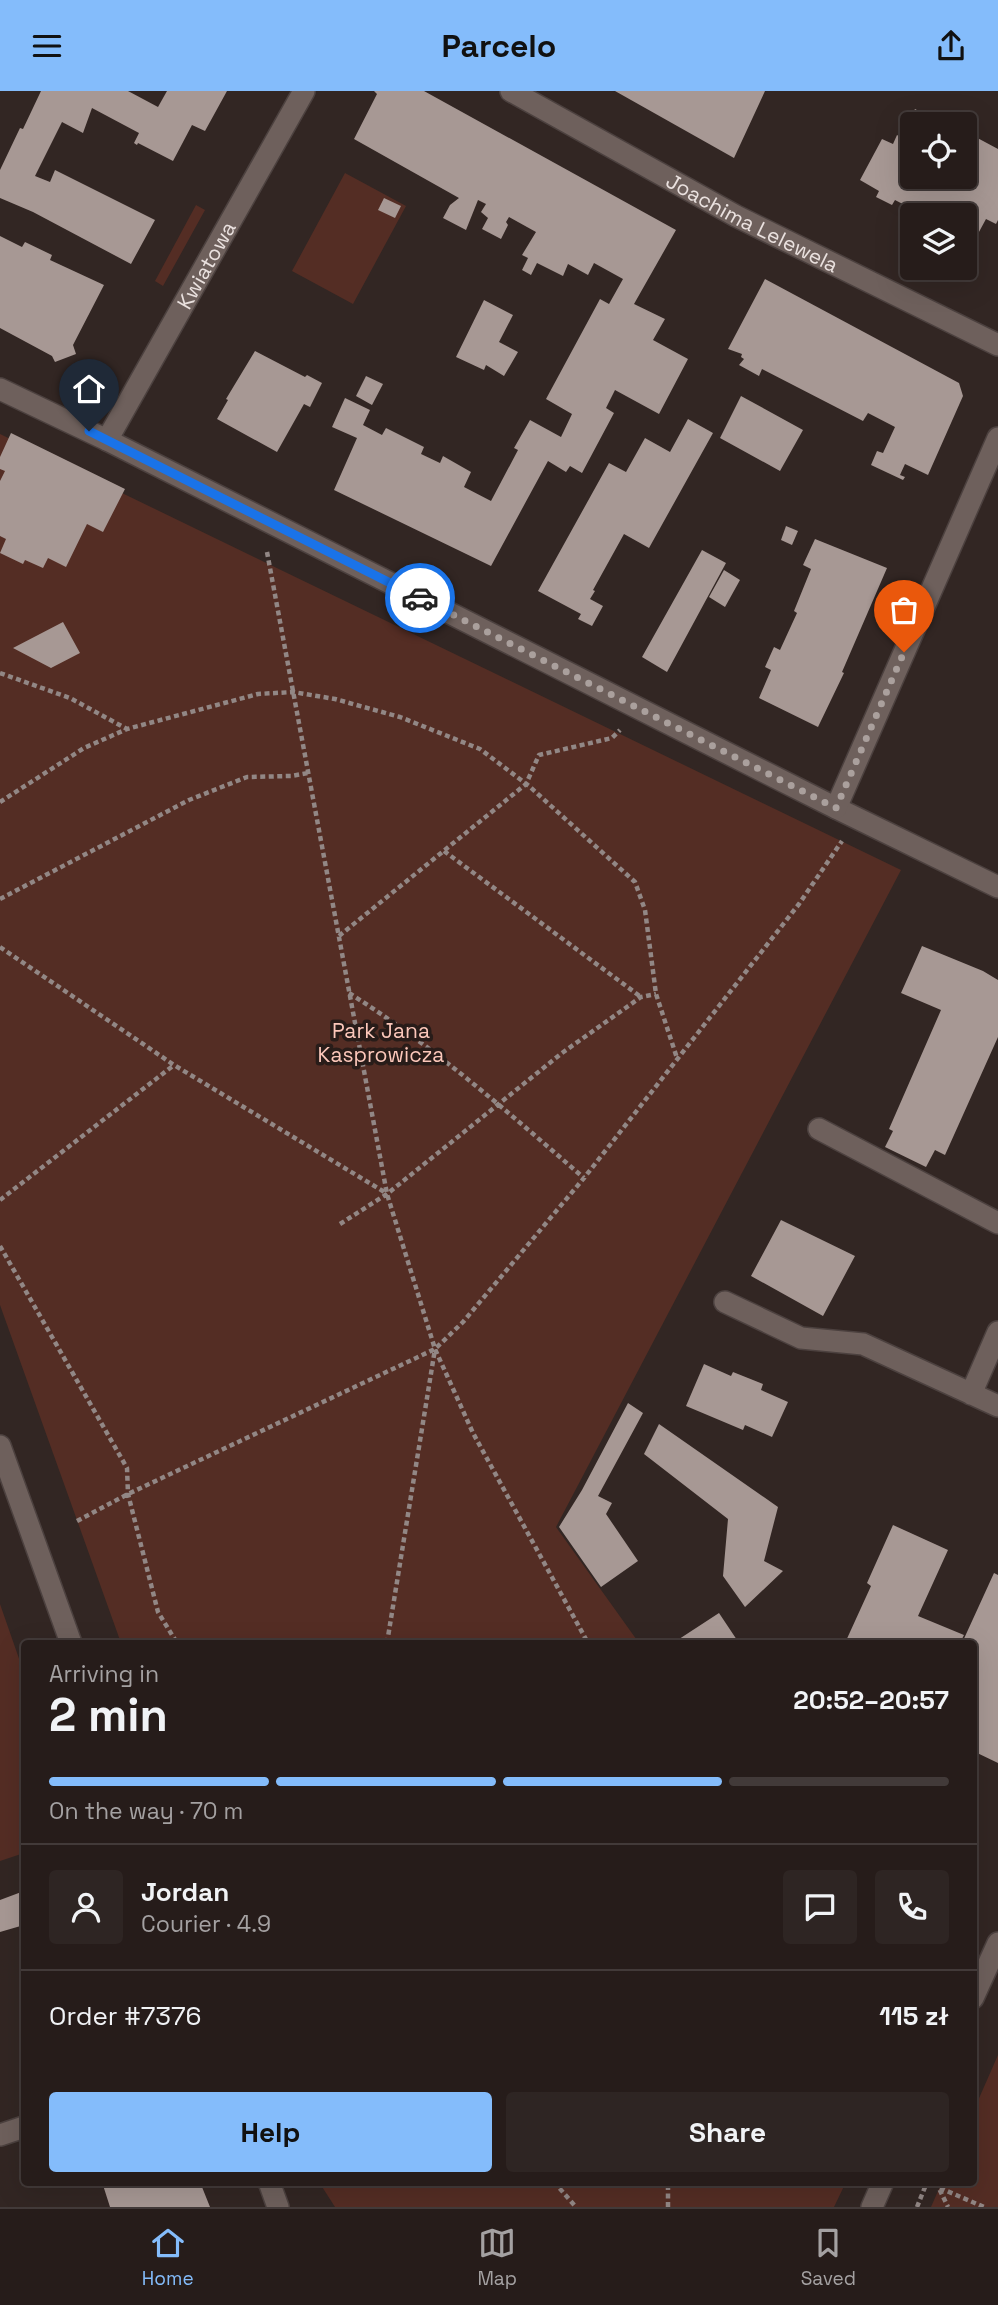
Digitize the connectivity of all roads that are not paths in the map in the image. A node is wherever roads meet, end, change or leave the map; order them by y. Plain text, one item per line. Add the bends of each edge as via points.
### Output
1 (304, 91) edge
2 (511, 91) edge
3 (998, 345) edge
4 (0, 389) edge
5 (998, 437) edge
6 (107, 440) junction
7 (836, 808) junction
8 (998, 887) edge
9 (819, 1129) dead end
10 (998, 1223) edge
11 (724, 1302) dead end
12 (998, 1332) edge
13 (971, 1394) junction
14 (998, 1406) edge
15 (0, 1446) edge
16 (70, 1640) edge
17 (998, 1943) edge
18 (977, 1988) edge
19 (21, 2128) edge
20 (0, 2135) edge
21 (270, 2186) edge
22 (881, 2186) edge
23 (278, 2207) edge
24 (872, 2207) edge

1 - 6 street, Kwiatowa
2 - 3 street, Joachima Lelewela via 736,216
4 - 6 street
5 - 7 street
6 - 7 street
7 - 8 street
9 - 10 street
11 - 13 street via 802,1338 863,1344
12 - 13 street
13 - 14 street
15 - 16 street
17 - 18 street
19 - 20 street
21 - 23 street
22 - 24 street

